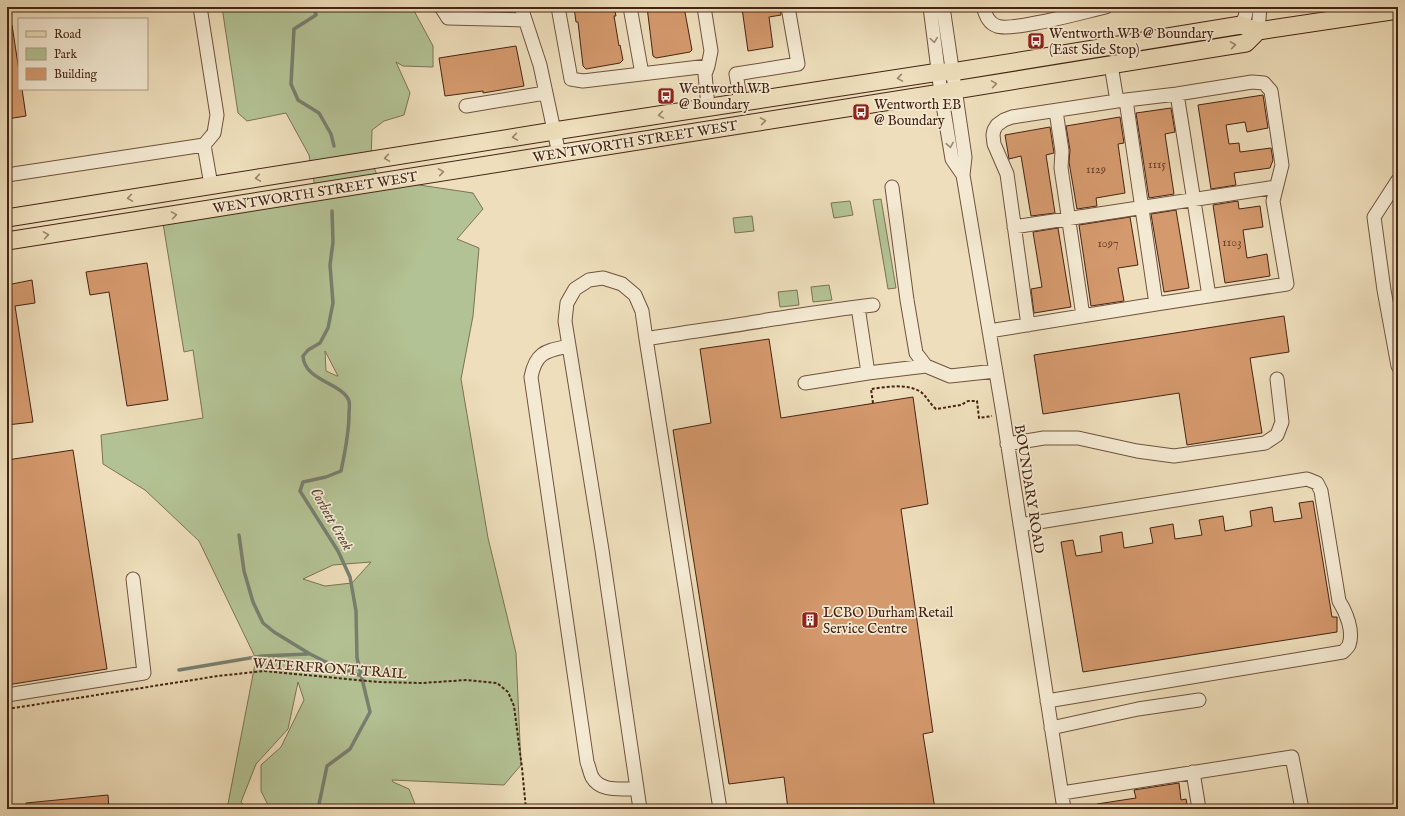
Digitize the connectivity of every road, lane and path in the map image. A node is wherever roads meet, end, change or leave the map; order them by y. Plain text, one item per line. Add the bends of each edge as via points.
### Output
1 (200, 7) edge
2 (441, 7) edge
3 (521, 7) edge
4 (558, 7) edge
5 (630, 7) edge
6 (704, 7) edge
7 (788, 7) edge
8 (930, 7) edge
9 (943, 7) edge
10 (983, 7) edge
11 (1106, 7) edge
12 (1247, 7) edge
13 (1260, 7) edge
14 (1398, 10) edge
15 (525, 20) junction
16 (1241, 25) junction
17 (1258, 31) junction
18 (1111, 65) junction
19 (708, 66) junction
20 (945, 72) junction
21 (642, 74) junction
22 (948, 91) junction
23 (545, 94) junction
24 (1177, 94) junction
25 (1122, 101) junction
26 (741, 102) junction
27 (466, 106) dead end
28 (708, 107) junction
29 (1056, 111) junction
30 (554, 131) junction
31 (204, 145) junction
32 (559, 154) junction
33 (7, 175) edge
34 (1398, 180) edge
35 (211, 186) junction
36 (892, 187) dead end
37 (1276, 187) junction
38 (1193, 200) junction
39 (1142, 208) junction
40 (7, 218) edge
41 (1069, 219) junction
42 (1014, 227) junction
43 (7, 241) edge
44 (1209, 296) junction
45 (1156, 304) junction
46 (873, 305) dead end
47 (858, 307) junction
48 (1083, 316) junction
49 (1028, 324) junction
50 (989, 331) junction
51 (646, 340) junction
52 (569, 346) junction
53 (926, 366) junction
54 (1398, 366) edge
55 (996, 371) junction
56 (868, 373) junction
57 (1277, 379) dead end
58 (805, 383) dead end
59 (873, 403) dead end
60 (994, 416) dead end
61 (1007, 444) junction
62 (1020, 525) junction
63 (133, 579) dead end
64 (7, 695) edge
65 (1199, 700) dead end
66 (1047, 701) junction
67 (7, 709) edge
68 (1051, 728) junction
69 (1193, 772) junction
70 (637, 789) junction
71 (1062, 793) junction
72 (526, 809) edge
73 (640, 809) edge
74 (720, 809) edge
75 (1064, 809) edge
76 (1199, 809) edge
77 (1302, 809) edge

1 - 31 street via 217,115 214,133
2 - 15 street via 448,18
3 - 15 street
4 - 21 street via 571,78 583,81
5 - 21 street
6 - 19 street via 711,51
7 - 26 street via 798,64 736,74
8 -> 20 street, BOUNDARY ROAD
9 - 20 street, BOUNDARY ROAD
10 - 11 street via 987,19 997,26 1017,27
12 - 16 street
13 - 17 street
14 - 17 main road, WENTWORTH STREET WEST
15 - 23 street via 540,65
16 - 17 main road, WENTWORTH STREET WEST
16 - 20 main road, WENTWORTH STREET WEST
18 -> 17 main road, WENTWORTH STREET WEST via 1246,43
22 -> 18 main road, WENTWORTH STREET WEST
18 - 25 street
19 - 21 street
19 - 28 street via 705,74
20 - 22 street, BOUNDARY ROAD
20 -> 26 main road, WENTWORTH STREET WEST
32 -> 22 main road, WENTWORTH STREET WEST
22 - 50 street, BOUNDARY ROAD via 965,157 963,175
23 - 27 street
23 - 30 street
24 - 25 street
24 - 37 street via 1252,82 1264,83 1271,91 1282,165
24 - 38 street
25 - 29 street
25 - 39 street
26 - 28 main road, WENTWORTH STREET WEST
28 -> 30 main road, WENTWORTH STREET WEST
29 - 41 street
29 - 42 street via 1012,117 997,125 994,130 994,144 1007,174
30 - 32 street
30 -> 35 main road, WENTWORTH STREET WEST
31 - 33 street
31 - 35 street
43 -> 32 main road, WENTWORTH STREET WEST
34 - 54 street via 1374,217
35 -> 40 main road, WENTWORTH STREET WEST
36 - 53 street via 916,353
37 - 38 street
37 - 44 street via 1273,201 1287,284
38 - 39 street
38 - 44 street
39 - 41 street
39 - 45 street
41 - 42 street
41 - 48 street
42 - 49 street
44 - 45 street
45 - 48 street
46 - 47 street
47 - 51 street via 706,328
47 - 56 street
48 - 49 street
49 - 50 street
50 - 55 street, BOUNDARY ROAD
51 - 52 street via 642,311 635,295 622,284 603,278 589,280 575,289 567,303 565,321
51 - 74 street
52 - 70 street
52 - 70 street via 541,355 533,366 531,376 587,762 598,785 607,788
53 - 55 street via 950,376
53 - 56 street
55 - 61 street, BOUNDARY ROAD
56 - 58 street
57 - 61 street via 1282,422 1277,435 1265,443 1174,456 1078,438 1044,438
59 - 60 path via 871,389 907,387 922,393 936,409 977,401 979,418
61 - 62 street, BOUNDARY ROAD
62 - 66 street, BOUNDARY ROAD
62 - 66 street via 1307,479 1317,483 1321,491 1339,601 1347,614 1351,637 1349,646 1343,652
63 - 64 street via 144,673
65 - 68 street via 1138,709
66 - 68 street, BOUNDARY ROAD
67 - 72 path, WATERFRONT TRAIL via 245,672 264,671 378,682 467,680 496,683 508,692 514,706
68 - 71 street, BOUNDARY ROAD
69 - 71 street
69 - 76 street
69 - 77 street via 1292,757
70 - 73 street
71 - 75 street, BOUNDARY ROAD

